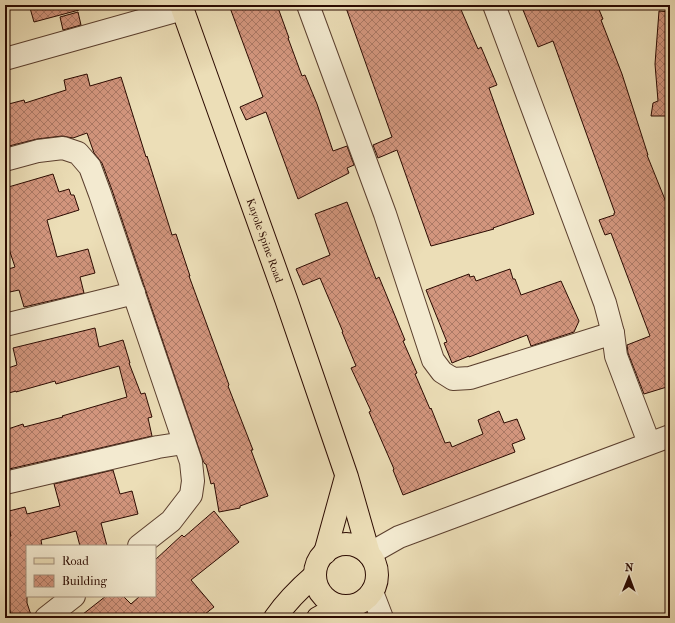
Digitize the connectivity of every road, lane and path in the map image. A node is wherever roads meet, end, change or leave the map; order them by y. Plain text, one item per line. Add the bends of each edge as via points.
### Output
1 (308, 5) edge
2 (494, 5) edge
3 (182, 7) edge
4 (5, 58) edge
5 (5, 160) edge
6 (134, 293) junction
7 (5, 325) edge
8 (612, 333) junction
9 (670, 436) edge
10 (184, 443) junction
11 (649, 443) junction
12 (346, 477) junction
13 (5, 483) edge
14 (140, 545) edge
15 (324, 553) junction
16 (369, 554) junction
17 (315, 575) junction
18 (372, 592) junction
19 (73, 597) edge
20 (340, 606) junction
21 (46, 618) edge
22 (275, 618) edge
23 (318, 618) edge
24 (382, 618) edge

1 - 8 street via 385,214 433,360 442,372 453,379 470,378
2 - 8 street via 605,303
3 - 4 street
3 - 12 main road, Kayole Spine Road via 281,284
5 - 6 street via 38,151 64,148 78,153 90,167
6 - 7 street
6 - 10 street
8 - 11 street via 616,356
9 - 11 street
10 - 13 street
10 - 14 street via 191,462 191,494 171,521
11 - 16 street via 399,537
12 - 15 main road
12 - 16 main road, Kayole Spine Road
15 - 16 main road via 333,547 352,545
15 - 17 main road via 317,563
16 - 18 main road via 377,573
17 - 20 main road via 317,587 324,598
17 - 22 main road via 298,590
18 - 20 main road via 357,604
18 - 24 street
19 - 21 street
20 - 23 main road

